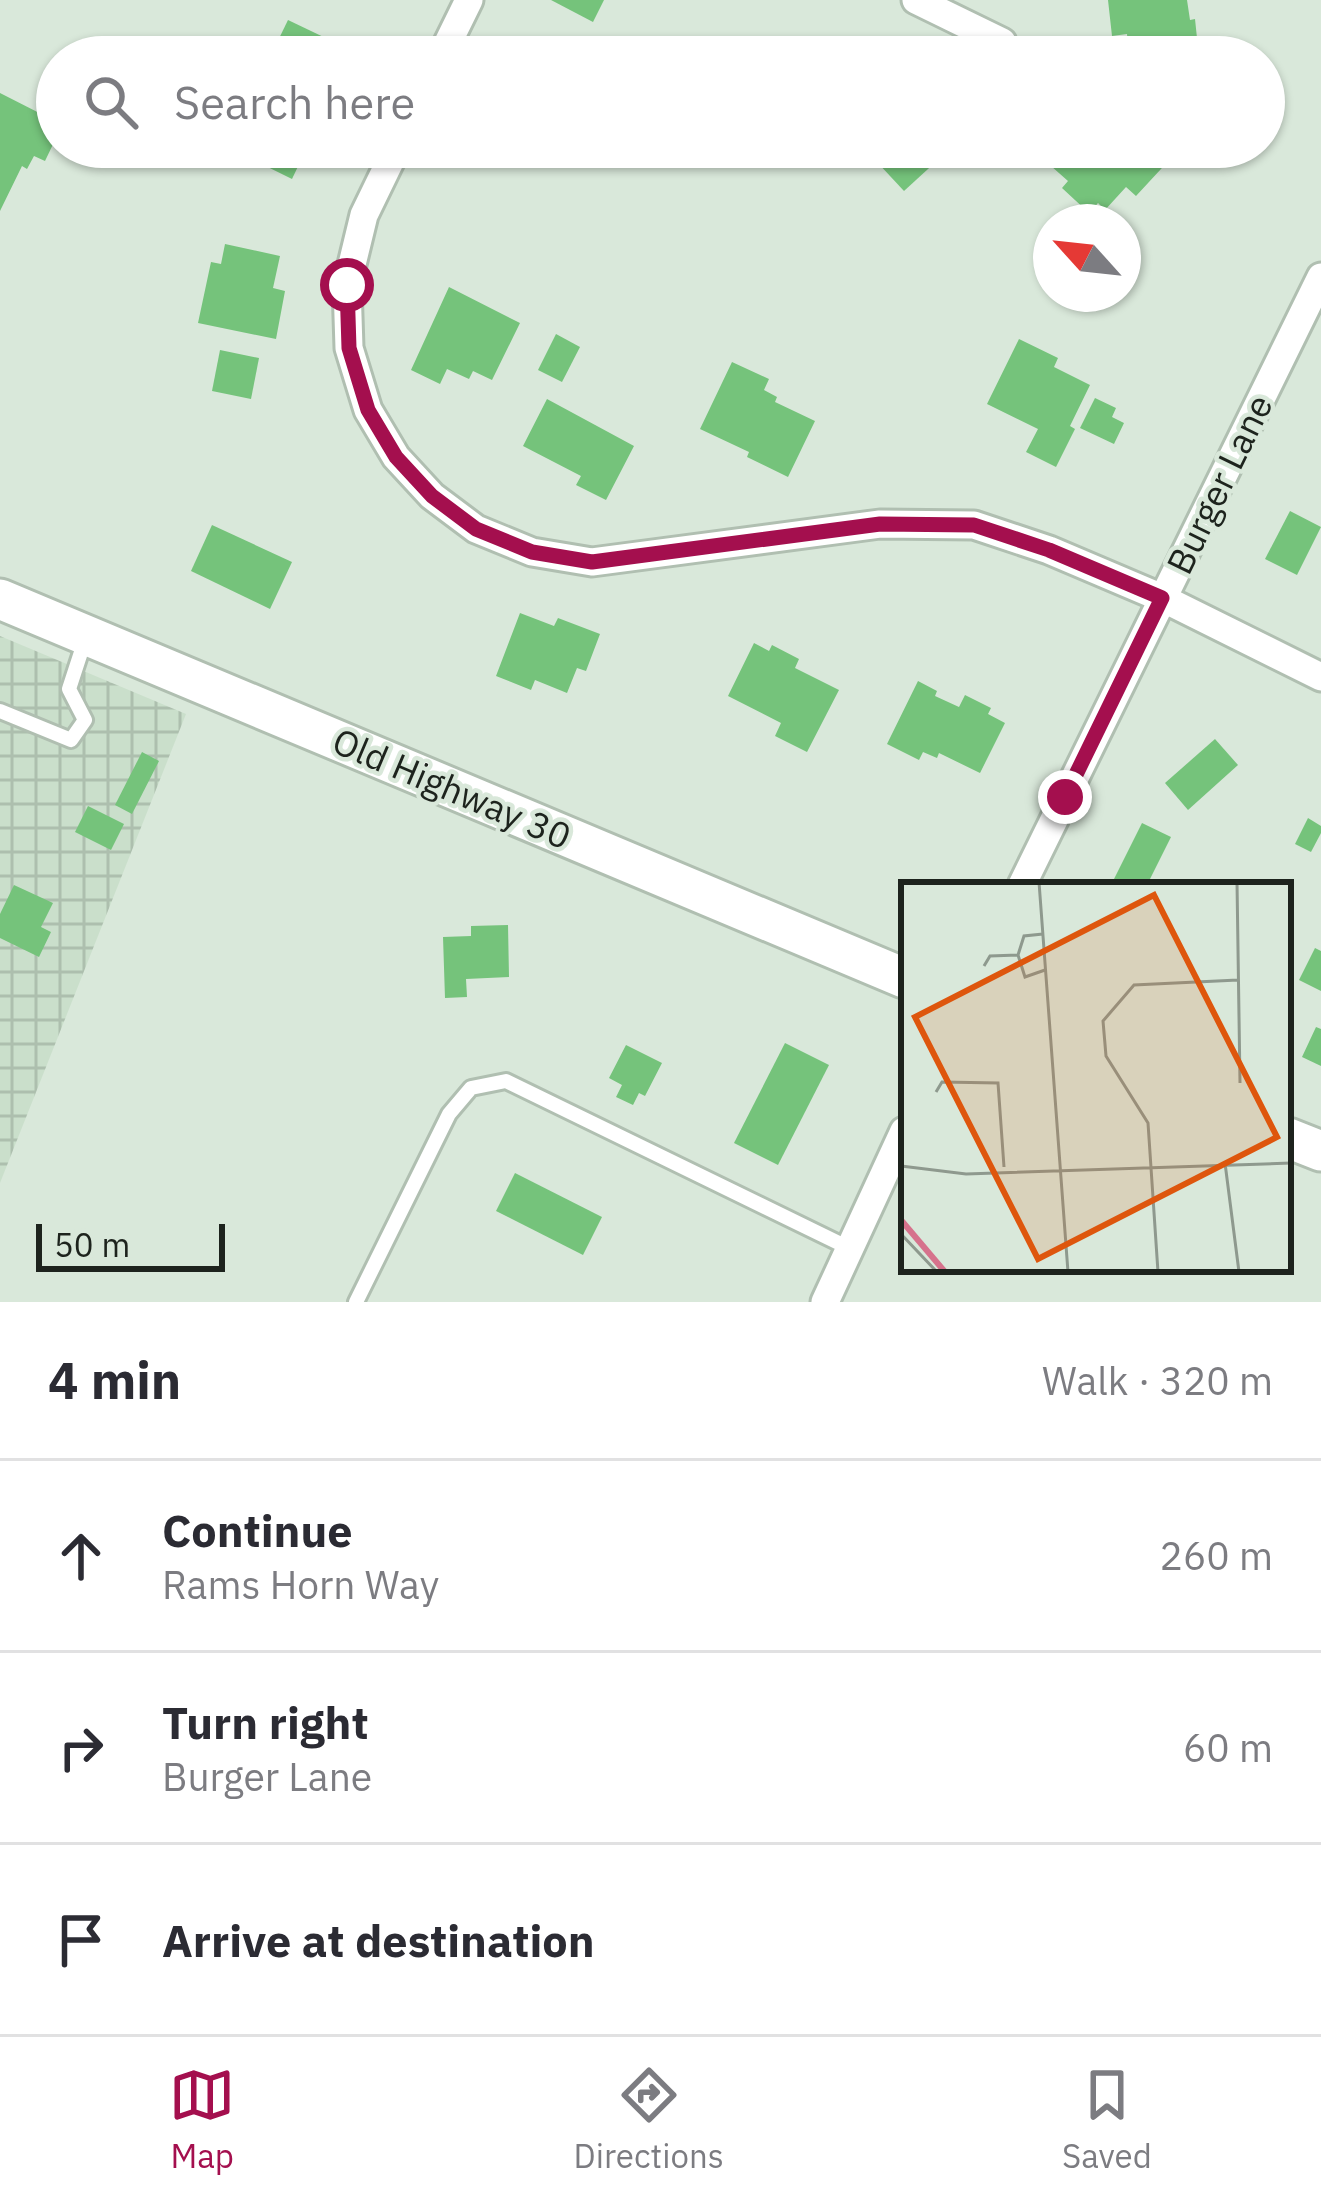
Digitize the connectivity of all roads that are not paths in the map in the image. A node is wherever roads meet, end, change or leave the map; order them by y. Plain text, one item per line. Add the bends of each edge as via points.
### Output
1 (469, 0) edge
2 (916, 0) edge
3 (451, 36) edge
4 (990, 36) edge
5 (387, 168) edge
6 (1320, 281) edge
7 (0, 598) edge
8 (1162, 598) junction
9 (87, 635) junction
10 (1321, 677) edge
11 (0, 711) edge
12 (1023, 882) edge
13 (901, 977) edge
14 (901, 1137) edge
15 (1291, 1139) edge
16 (1321, 1151) edge
17 (849, 1248) junction
18 (356, 1302) edge
19 (825, 1302) edge

1 - 3 street
2 - 4 street
5 - 8 street via 364,215 347,285 349,348 368,410 396,457 476,529 532,552 592,562 880,524 974,525
6 - 8 street, Burger Lane
7 - 9 street, Old Highway 30
8 - 10 street
8 - 12 street, Burger Lane
9 - 11 lane via 69,688 85,720 71,740
9 - 13 street, Old Highway 30
14 - 17 street
15 - 16 street
17 - 18 lane via 506,1081 471,1088 449,1114
17 - 19 street

